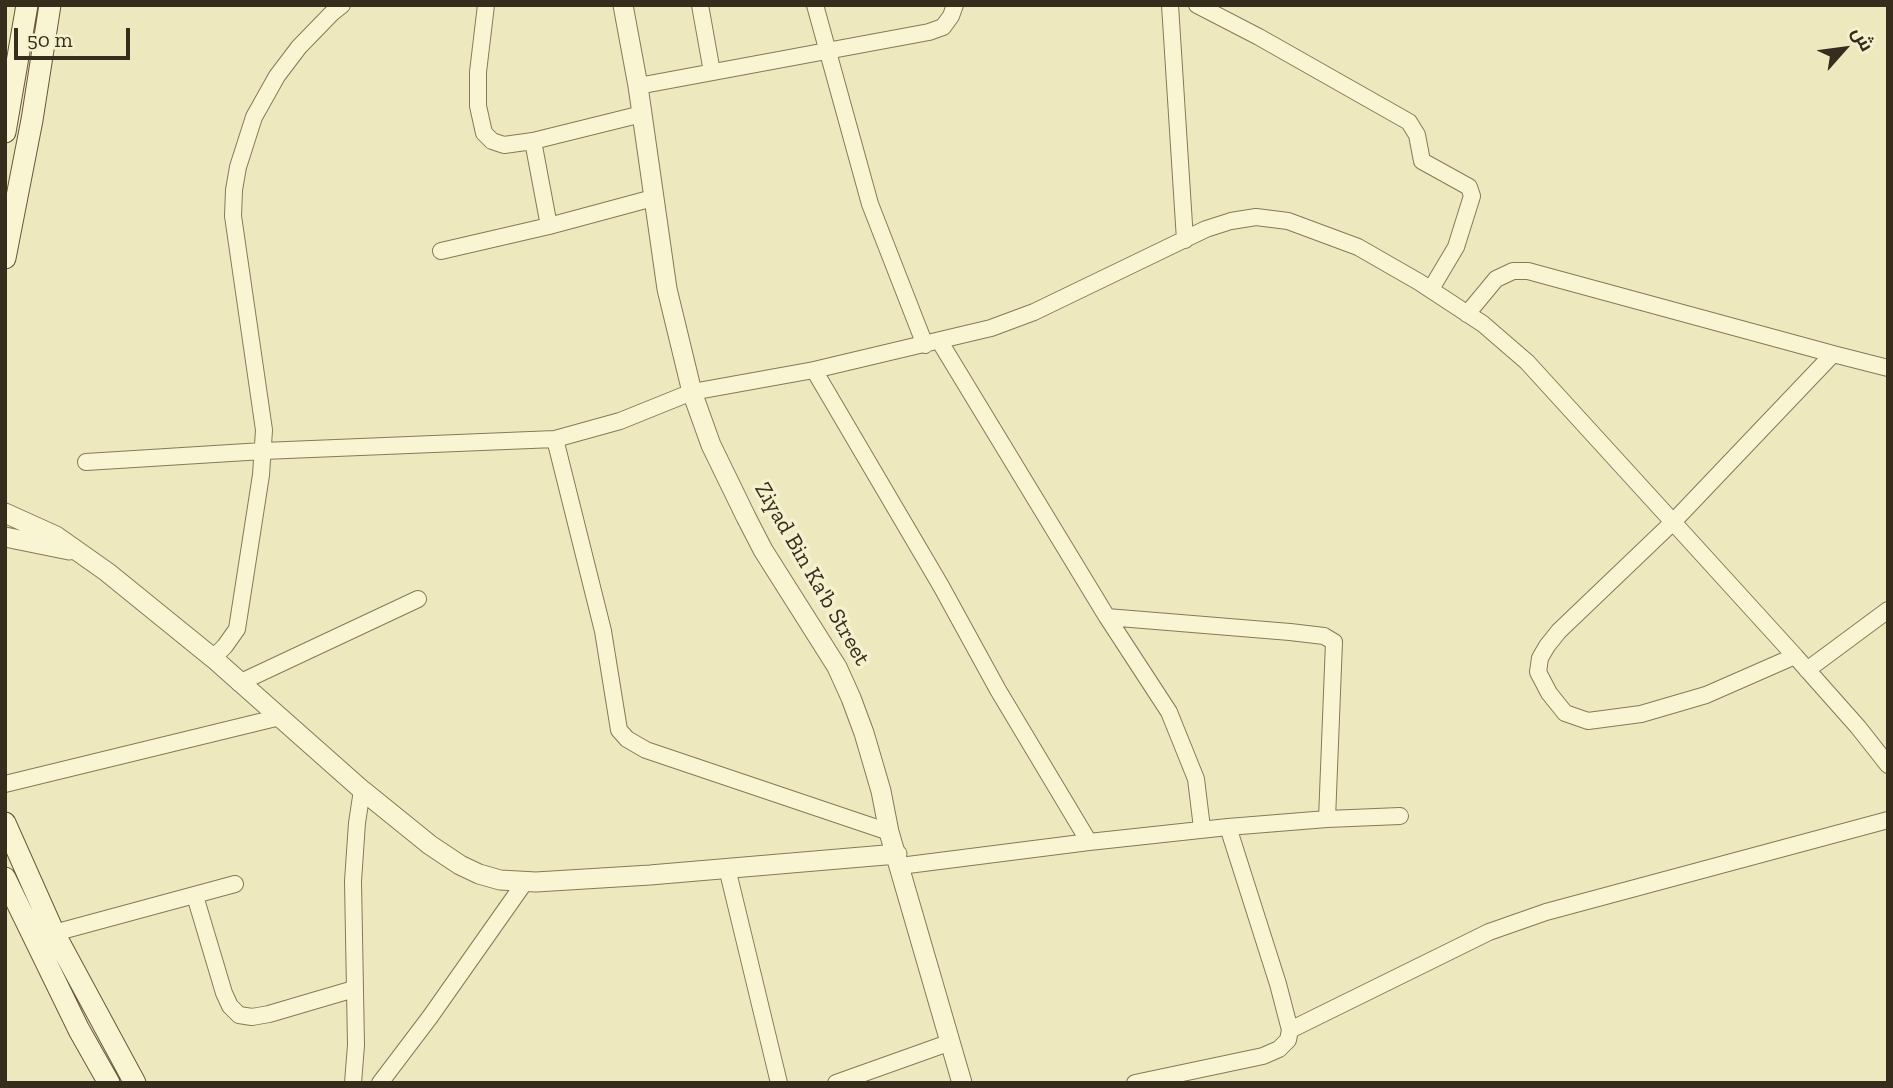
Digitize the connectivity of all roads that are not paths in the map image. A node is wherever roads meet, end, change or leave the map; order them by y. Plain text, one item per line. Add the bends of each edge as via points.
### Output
1 (27, 5) edge
2 (50, 5) edge
3 (342, 5) edge
4 (486, 5) edge
5 (623, 5) edge
6 (700, 5) edge
7 (815, 5) edge
8 (955, 5) edge
9 (1170, 5) edge
10 (1197, 5) edge
11 (827, 52) junction
12 (712, 72) junction
13 (638, 86) junction
14 (642, 114) junction
15 (5, 132) edge
16 (533, 142) junction
17 (653, 198) junction
18 (549, 226) junction
19 (1185, 240) junction
20 (441, 251) dead end
21 (5, 258) edge
22 (1431, 289) junction
23 (1467, 314) junction
24 (933, 343) junction
25 (1833, 354) junction
26 (1888, 368) edge
27 (814, 370) junction
28 (692, 392) junction
29 (555, 439) junction
30 (262, 451) junction
31 (86, 462) dead end
32 (5, 513) edge
33 (1673, 523) junction
34 (5, 537) edge
35 (78, 551) junction
36 (418, 599) dead end
37 (1888, 610) edge
38 (1107, 617) junction
39 (1795, 656) junction
40 (213, 658) junction
41 (1807, 670) junction
42 (239, 683) junction
43 (280, 717) junction
44 (1888, 765) edge
45 (5, 784) edge
46 (362, 790) junction
47 (1400, 816) dead end
48 (1327, 819) junction
49 (1888, 820) edge
50 (5, 823) edge
51 (1228, 827) junction
52 (1202, 828) junction
53 (889, 832) junction
54 (1089, 842) junction
55 (898, 860) junction
56 (727, 868) junction
57 (5, 878) edge
58 (525, 882) junction
59 (234, 884) dead end
60 (195, 896) junction
61 (54, 933) junction
62 (354, 989) junction
63 (1290, 1030) junction
64 (951, 1042) junction
65 (108, 1083) edge
66 (135, 1083) edge
67 (353, 1083) edge
68 (380, 1083) edge
69 (779, 1083) edge
70 (836, 1083) edge
71 (962, 1083) edge
72 (1135, 1083) edge

1 - 15 main road
2 - 21 main road
3 - 30 street via 276,76 254,117 233,190 237,247 262,407
4 - 16 street via 478,89 484,133 504,145
5 - 13 street, Ziyad Bin Ka'b Street
6 - 12 street
7 - 11 street
8 - 11 street via 943,27
9 - 19 street
10 - 22 street via 1409,122 1422,161 1469,187 1472,196 1456,247
11 - 12 street
11 - 24 street via 870,204
12 - 13 street
13 - 14 street, Ziyad Bin Ka'b Street
14 - 16 street
14 - 17 street, Ziyad Bin Ka'b Street
16 - 18 street
17 - 18 street
17 - 28 street, Ziyad Bin Ka'b Street via 667,289
18 - 20 street
19 - 22 street via 1231,221 1256,217 1287,221 1358,247
19 - 24 street via 1034,312
22 - 23 street
23 - 25 street via 1496,279 1513,271 1528,271
23 - 33 street via 1527,362
24 - 27 street
24 - 38 street
25 - 26 street
25 - 33 street
27 - 28 street
27 - 54 street
28 - 29 street via 620,421
28 - 53 street, Ziyad Bin Ka'b Street via 711,445 763,550 851,698
29 - 30 street
29 - 53 street via 603,631 619,730 646,750
30 - 31 street
30 - 40 street via 237,629
32 - 35 street
33 - 39 street
33 - 39 street via 1540,658 1538,672 1565,713 1588,721 1641,714 1706,695
34 - 35 street
35 - 40 street
36 - 42 street
37 - 41 street
38 - 48 street via 1332,639
38 - 52 street via 1169,712 1196,779
39 - 41 street
40 - 42 street
41 - 44 street
42 - 43 street
43 - 45 street
43 - 46 street
46 - 58 street via 460,865 500,880
46 - 62 street via 353,881
47 - 48 street
48 - 51 street
49 - 63 street via 1546,912 1489,932
50 - 61 main road
51 - 52 street
51 - 63 street
52 - 54 street
53 - 55 street, Ziyad Bin Ka'b Street
54 - 55 street
55 - 56 street
55 - 64 street, Ziyad Bin Ka'b Street
56 - 58 street
56 - 69 street
57 - 65 main road
58 - 68 street
59 - 60 street
60 - 61 street
60 - 62 street via 224,993 239,1015 269,1014
61 - 66 main road
62 - 67 street
63 - 72 street via 1284,1045 1263,1056
64 - 70 street
64 - 71 street, Ziyad Bin Ka'b Street

